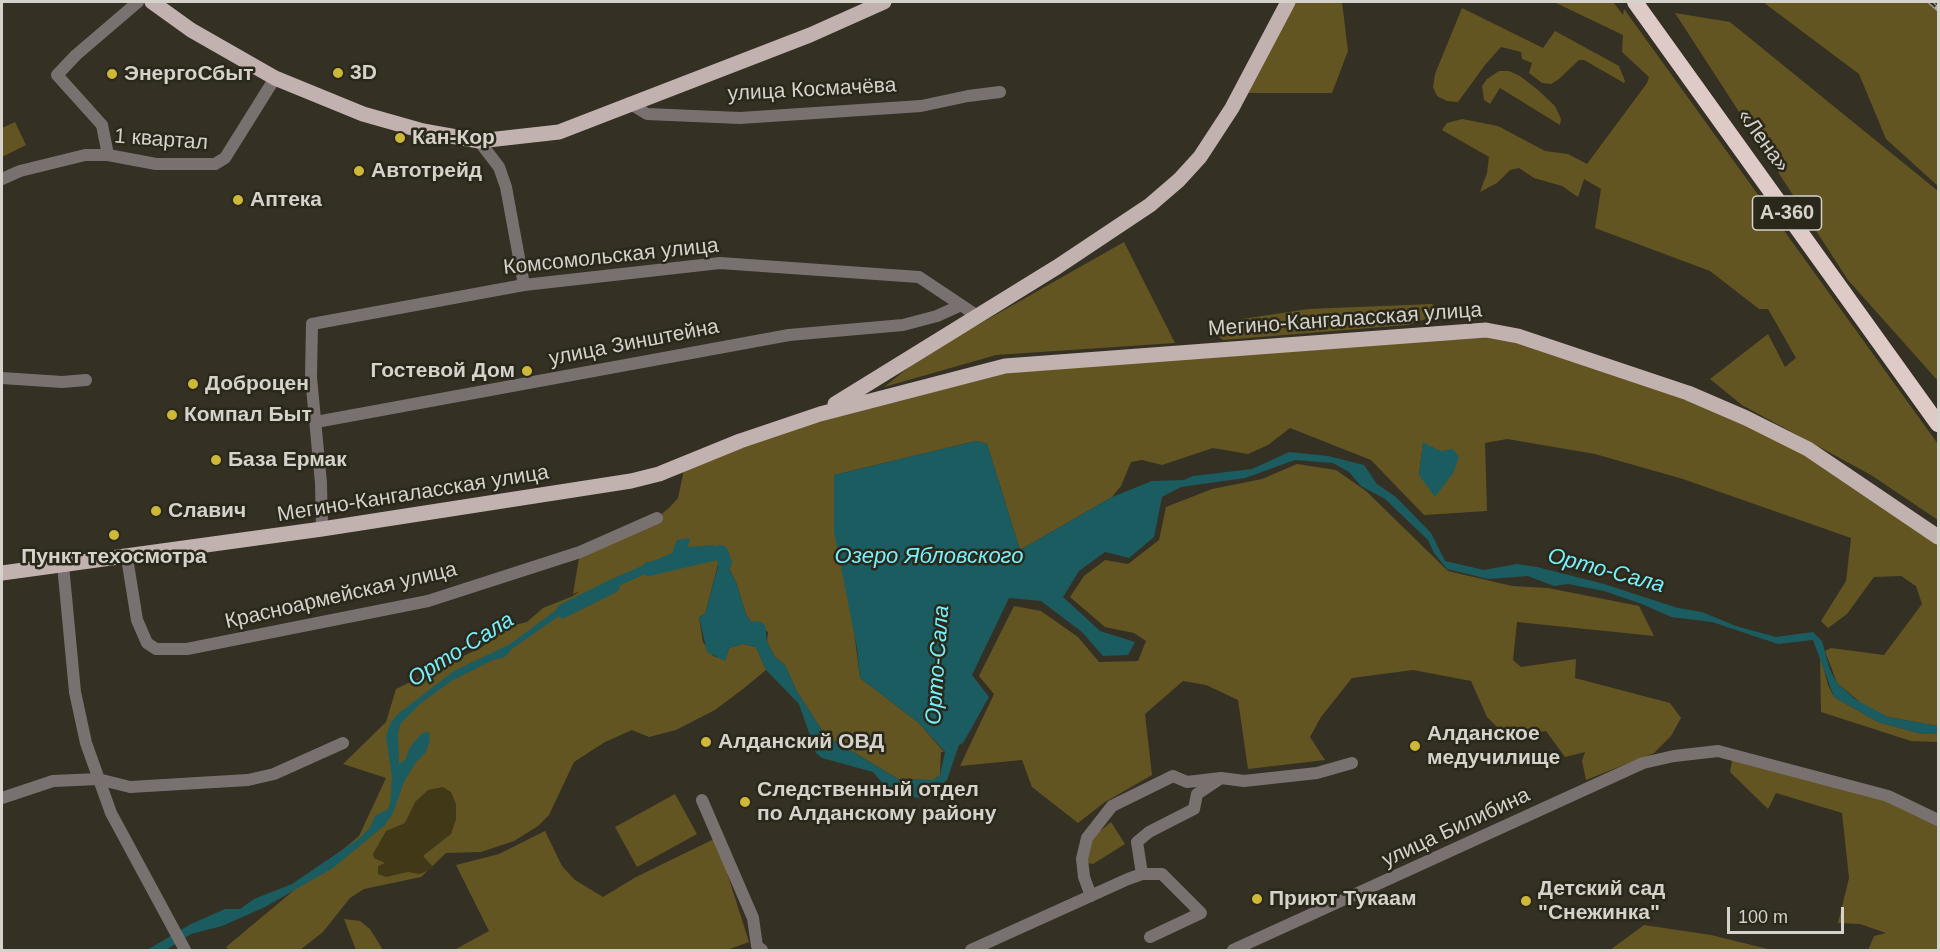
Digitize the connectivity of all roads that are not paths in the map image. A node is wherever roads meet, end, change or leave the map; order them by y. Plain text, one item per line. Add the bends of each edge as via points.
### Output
1 (138, 2) edge
2 (152, 2) edge
3 (884, 2) edge
4 (1288, 2) edge
5 (1635, 2) edge
6 (275, 78) junction
7 (1000, 92) dead end
8 (629, 103) junction
9 (479, 141) junction
10 (108, 155) junction
11 (2, 179) edge
12 (524, 285) junction
13 (958, 306) junction
14 (976, 315) junction
15 (2, 378) edge
16 (86, 380) dead end
17 (820, 414) junction
18 (316, 423) junction
19 (1938, 424) edge
20 (657, 518) dead end
21 (321, 529) junction
22 (1938, 537) edge
23 (127, 558) junction
24 (63, 565) junction
25 (2, 573) edge
26 (343, 743) dead end
27 (1352, 764) dead end
28 (1221, 778) junction
29 (98, 779) junction
30 (2, 798) edge
31 (702, 800) dead end
32 (1938, 820) edge
33 (1142, 874) junction
34 (1091, 896) junction
35 (1150, 937) dead end
36 (756, 949) edge
37 (184, 950) edge
38 (971, 951) edge
39 (1233, 951) edge

1 - 10 street via 57,75 102,125
2 - 6 main road, улица Космачёва via 191,30
3 - 8 main road, улица Космачёва via 810,35
4 - 14 main road via 1232,108 1200,157 1179,180 1150,205 1057,267
5 - 19 highway, «Лена» / А-360
6 - 9 main road, улица Космачёва via 363,114
6 - 10 street, 1 квартал via 225,158 215,165 156,164
7 - 8 street, улица Космачёва via 921,106 740,118 647,114
8 - 9 main road, улица Космачёва via 559,132
9 - 12 street via 499,167 507,187
10 - 11 street, 1 квартал via 60,160
12 - 13 street, Комсомольская улица via 720,263 919,277
12 - 18 street, Комсомольская улица via 312,324
13 - 14 street, Комсомольская улица
13 - 18 street, улица Зинштейна via 903,325 789,335
14 - 17 main road, Мегино-Кангаласская улица
15 - 16 street
17 - 21 main road, Мегино-Кангаласская улица via 631,481
17 - 22 main road, Мегино-Кангаласская улица via 1005,366 1486,330 1518,336 1688,393 1746,418 1808,449
18 - 21 street
20 - 23 street, Красноармейская улица via 580,552 428,601 187,649 156,649 147,642 137,620
21 - 23 main road, Мегино-Кангаласская улица
23 - 24 main road, Мегино-Кангаласская улица
24 - 25 main road, Мегино-Кангаласская улица
24 - 29 street via 75,692
26 - 29 street via 274,774 248,780 130,787
27 - 28 street via 1244,781
28 - 33 street via 1197,794 1194,809 1137,842
28 - 34 street via 1187,782 1173,776 1112,806 1087,838 1082,859
29 - 30 street via 53,781
29 - 37 street via 111,813
31 - 36 street via 753,918
32 - 39 street, улица Билибина via 1888,796 1718,751 1674,756 1643,763
33 - 34 street
33 - 35 street via 1162,874 1201,913
34 - 38 street

